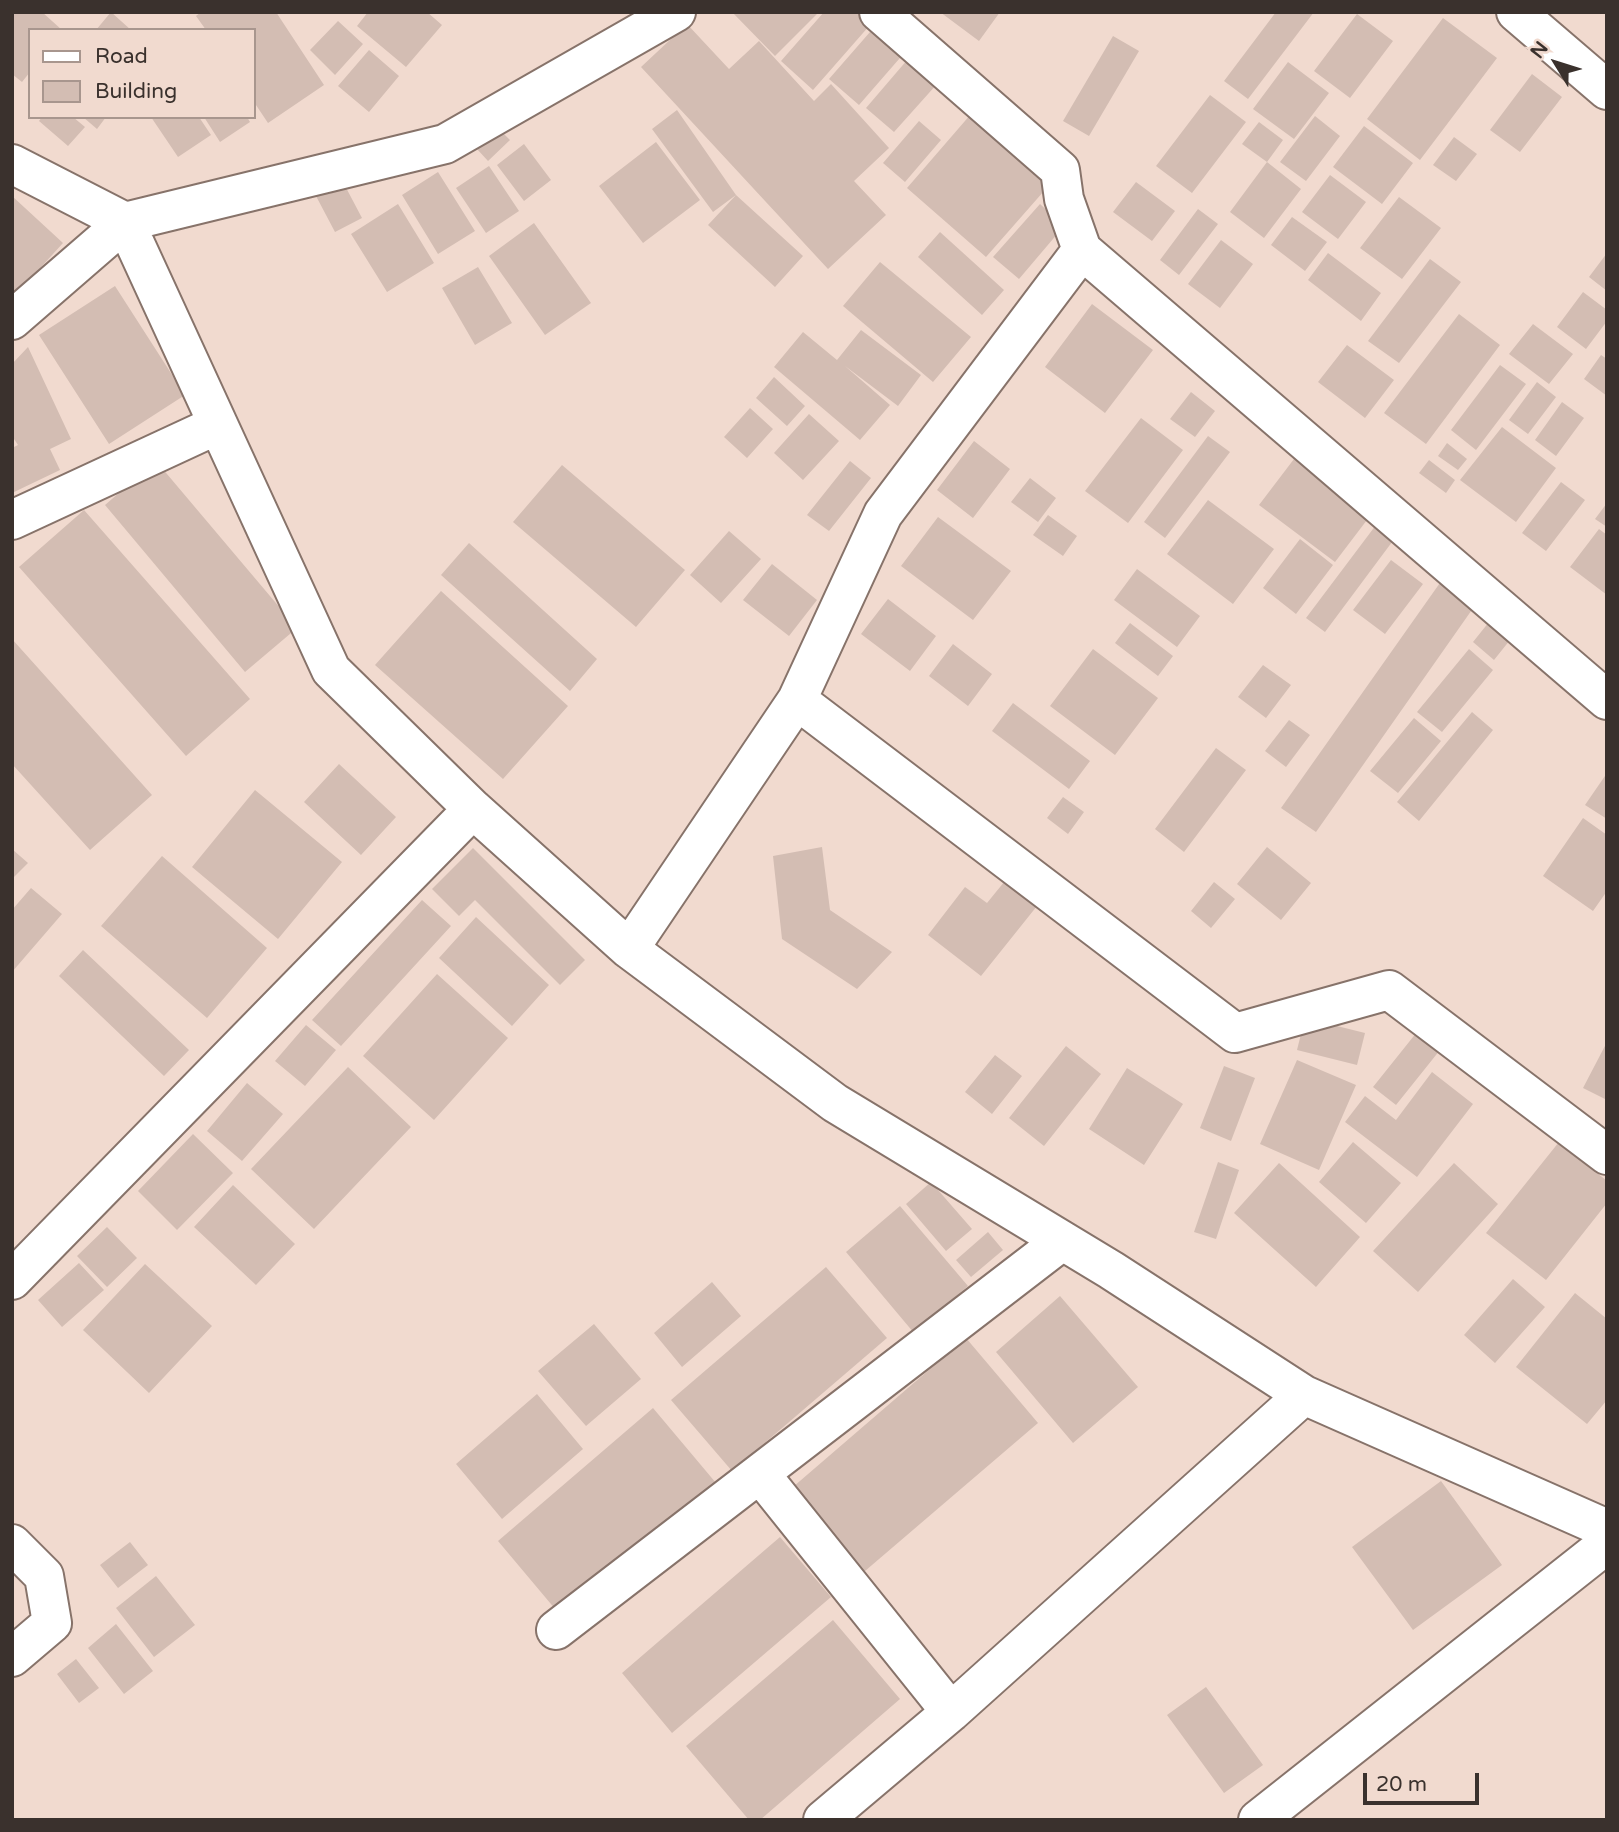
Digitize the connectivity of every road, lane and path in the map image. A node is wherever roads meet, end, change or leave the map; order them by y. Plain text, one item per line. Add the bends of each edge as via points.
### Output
1 (676, 12) edge
2 (879, 12) edge
3 (1516, 12) edge
4 (1607, 90) edge
5 (12, 164) edge
6 (125, 222) junction
7 (1082, 250) junction
8 (12, 320) edge
9 (217, 425) junction
10 (12, 520) edge
11 (797, 700) junction
12 (1607, 700) edge
13 (473, 809) junction
14 (629, 948) junction
15 (1607, 1155) edge
16 (1062, 1241) junction
17 (12, 1280) edge
18 (1304, 1395) junction
19 (761, 1475) junction
20 (1607, 1530) edge
21 (12, 1544) edge
22 (1607, 1544) edge
23 (556, 1630) dead end
24 (12, 1657) edge
25 (951, 1712) junction
26 (823, 1820) edge
27 (1258, 1820) edge

1 - 6 street via 445,144
2 - 7 street via 1059,170
3 - 4 street
5 - 6 street
6 - 8 street
6 - 9 street
7 - 11 street via 883,514
7 - 12 street
9 - 10 street
9 - 13 street via 331,670
11 - 14 street
11 - 15 street via 1235,1034 1389,990
13 - 14 street
13 - 17 street
14 - 16 street via 835,1103
16 - 18 street
16 - 19 street
18 - 20 street
18 - 25 street
19 - 23 street
19 - 25 street
21 - 24 street via 44,1576 52,1623
22 - 27 street
25 - 26 street

